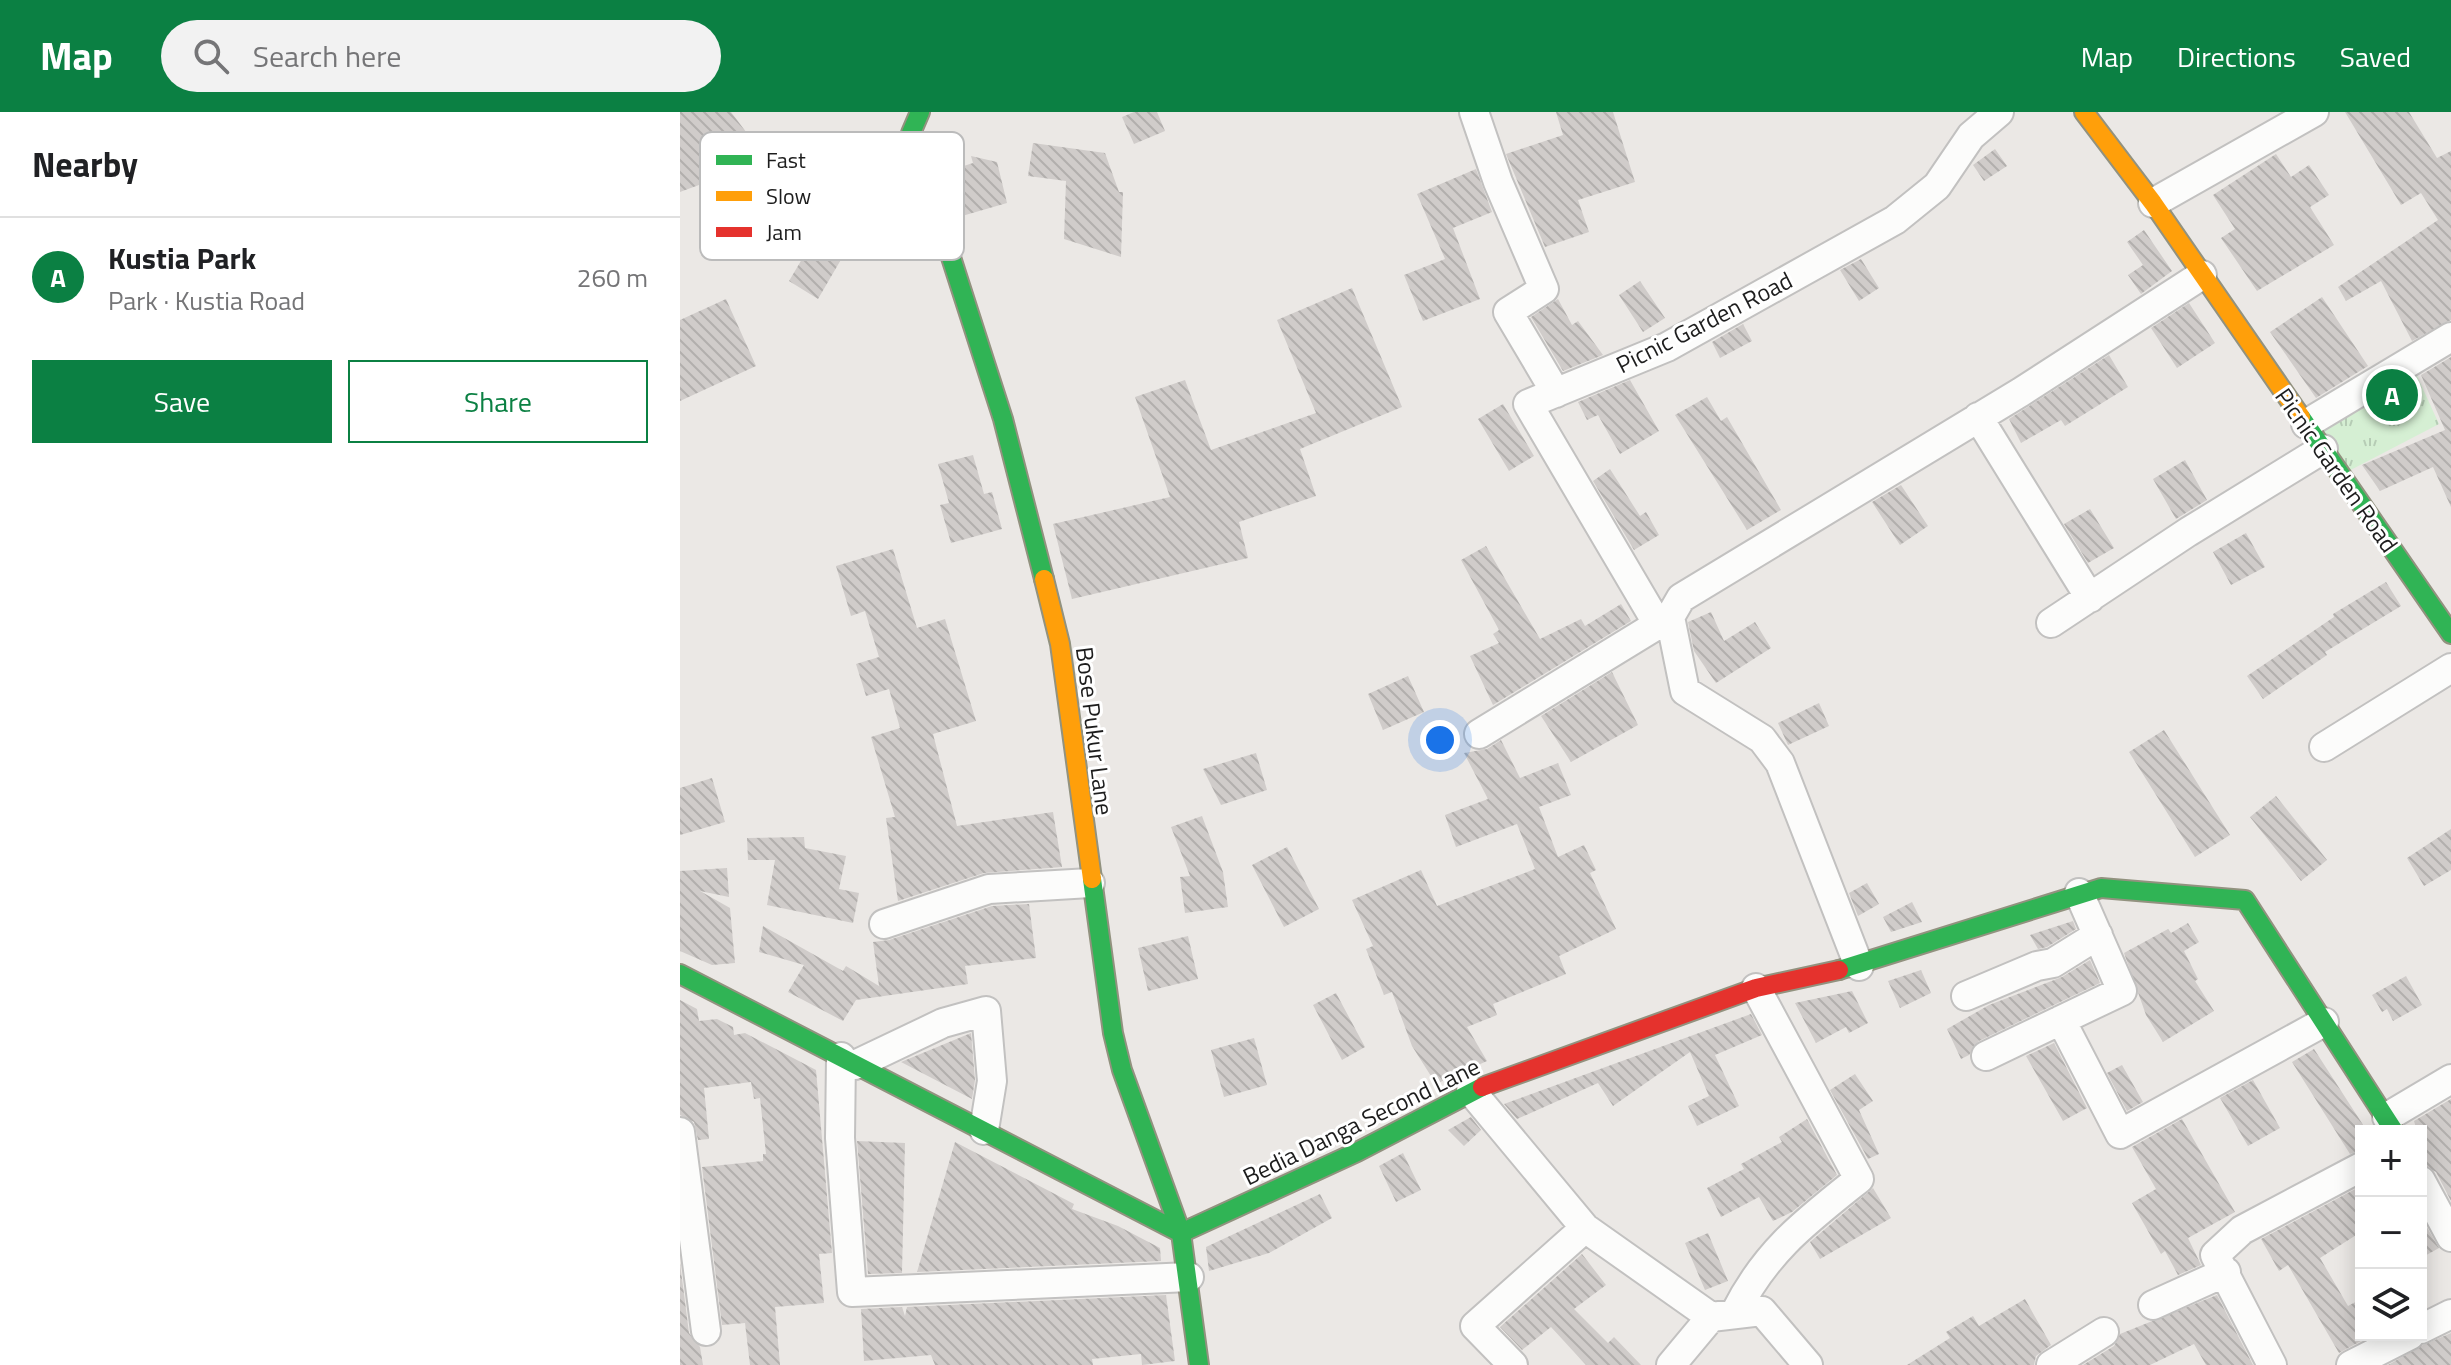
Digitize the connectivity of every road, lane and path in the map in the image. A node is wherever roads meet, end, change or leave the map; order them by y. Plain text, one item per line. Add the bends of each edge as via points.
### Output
1 (920, 112) edge
2 (1474, 112) edge
3 (1999, 112) edge
4 (2084, 112) edge
5 (2314, 112) edge
6 (911, 132) edge
7 (2153, 203) junction
8 (952, 260) edge
9 (2202, 275) junction
10 (2451, 337) edge
11 (1556, 393) junction
12 (1978, 417) junction
13 (2306, 424) junction
14 (2323, 449) junction
15 (2090, 598) junction
16 (1670, 617) junction
17 (2051, 623) dead end
18 (2451, 634) edge
19 (2451, 668) edge
20 (1479, 734) dead end
21 (2324, 747) dead end
22 (1090, 883) junction
23 (2090, 890) junction
24 (884, 924) dead end
25 (2098, 935) junction
26 (1859, 966) junction
27 (680, 974) edge
28 (1756, 988) junction
29 (1966, 996) dead end
30 (2061, 1020) junction
31 (2324, 1022) junction
32 (1986, 1056) dead end
33 (848, 1061) junction
34 (2451, 1079) edge
35 (1471, 1091) junction
36 (2390, 1124) edge
37 (984, 1130) junction
38 (680, 1132) edge
39 (2355, 1170) edge
40 (2427, 1192) edge
41 (1585, 1228) junction
42 (1181, 1233) junction
43 (2451, 1237) edge
44 (2226, 1272) junction
45 (1189, 1277) junction
46 (2153, 1305) dead end
47 (2451, 1314) edge
48 (1723, 1315) junction
49 (2427, 1326) edge
50 (706, 1331) dead end
51 (2104, 1332) dead end
52 (2398, 1341) edge
53 (1199, 1365) edge
54 (1513, 1365) edge
55 (1671, 1365) edge
56 (1808, 1365) edge
57 (2051, 1365) edge
58 (2272, 1365) edge
59 (2351, 1365) edge

1 - 6 street, Bose Pukur Lane
2 - 11 street via 1544,289 1508,312
3 - 11 street, Picnic Garden Road via 1971,136 1937,186 1895,220 1667,347
4 - 7 street, Picnic Garden Road
5 - 7 street
7 - 9 street, Picnic Garden Road
8 - 22 street, Bose Pukur Lane via 1003,419 1060,644
9 - 12 street
9 - 13 street, Picnic Garden Road
10 - 13 street
11 - 16 street, Picnic Garden Road via 1528,404 1657,623
12 - 15 street
12 - 16 street via 1681,598
13 - 14 street, Picnic Garden Road
14 - 15 street
14 - 18 street, Picnic Garden Road
15 - 17 street
16 - 20 street
16 - 26 street via 1685,691 1762,739 1780,763
19 - 21 street
22 - 24 street via 989,889
22 - 42 street, Bose Pukur Lane via 1122,1070
23 - 25 street
23 - 26 street, Bedia Danga Second Lane
23 - 31 street via 2245,900
25 - 29 street via 2053,963
25 - 30 street via 2122,991
26 - 28 street, Bedia Danga Second Lane
27 - 33 street
28 - 35 street, Bedia Danga Second Lane
28 - 48 street via 1859,1179 1779,1246
30 - 31 street via 2120,1134
30 - 32 street
31 - 36 street
33 - 37 street
33 - 37 street via 986,1011 992,1081
33 - 45 street via 840,1138 852,1292
34 - 36 street
35 - 41 street
35 - 42 street, Bedia Danga Second Lane via 1357,1152
37 - 42 street
38 - 50 street
39 - 44 street via 2242,1230 2215,1255
40 - 43 street
41 - 48 street
41 - 54 street via 1475,1326
42 - 45 street, Bose Pukur Lane
44 - 46 street
44 - 58 street
45 - 53 street, Bose Pukur Lane
47 - 49 street
48 - 55 street
48 - 56 street via 1762,1311
51 - 57 street
52 - 59 street

